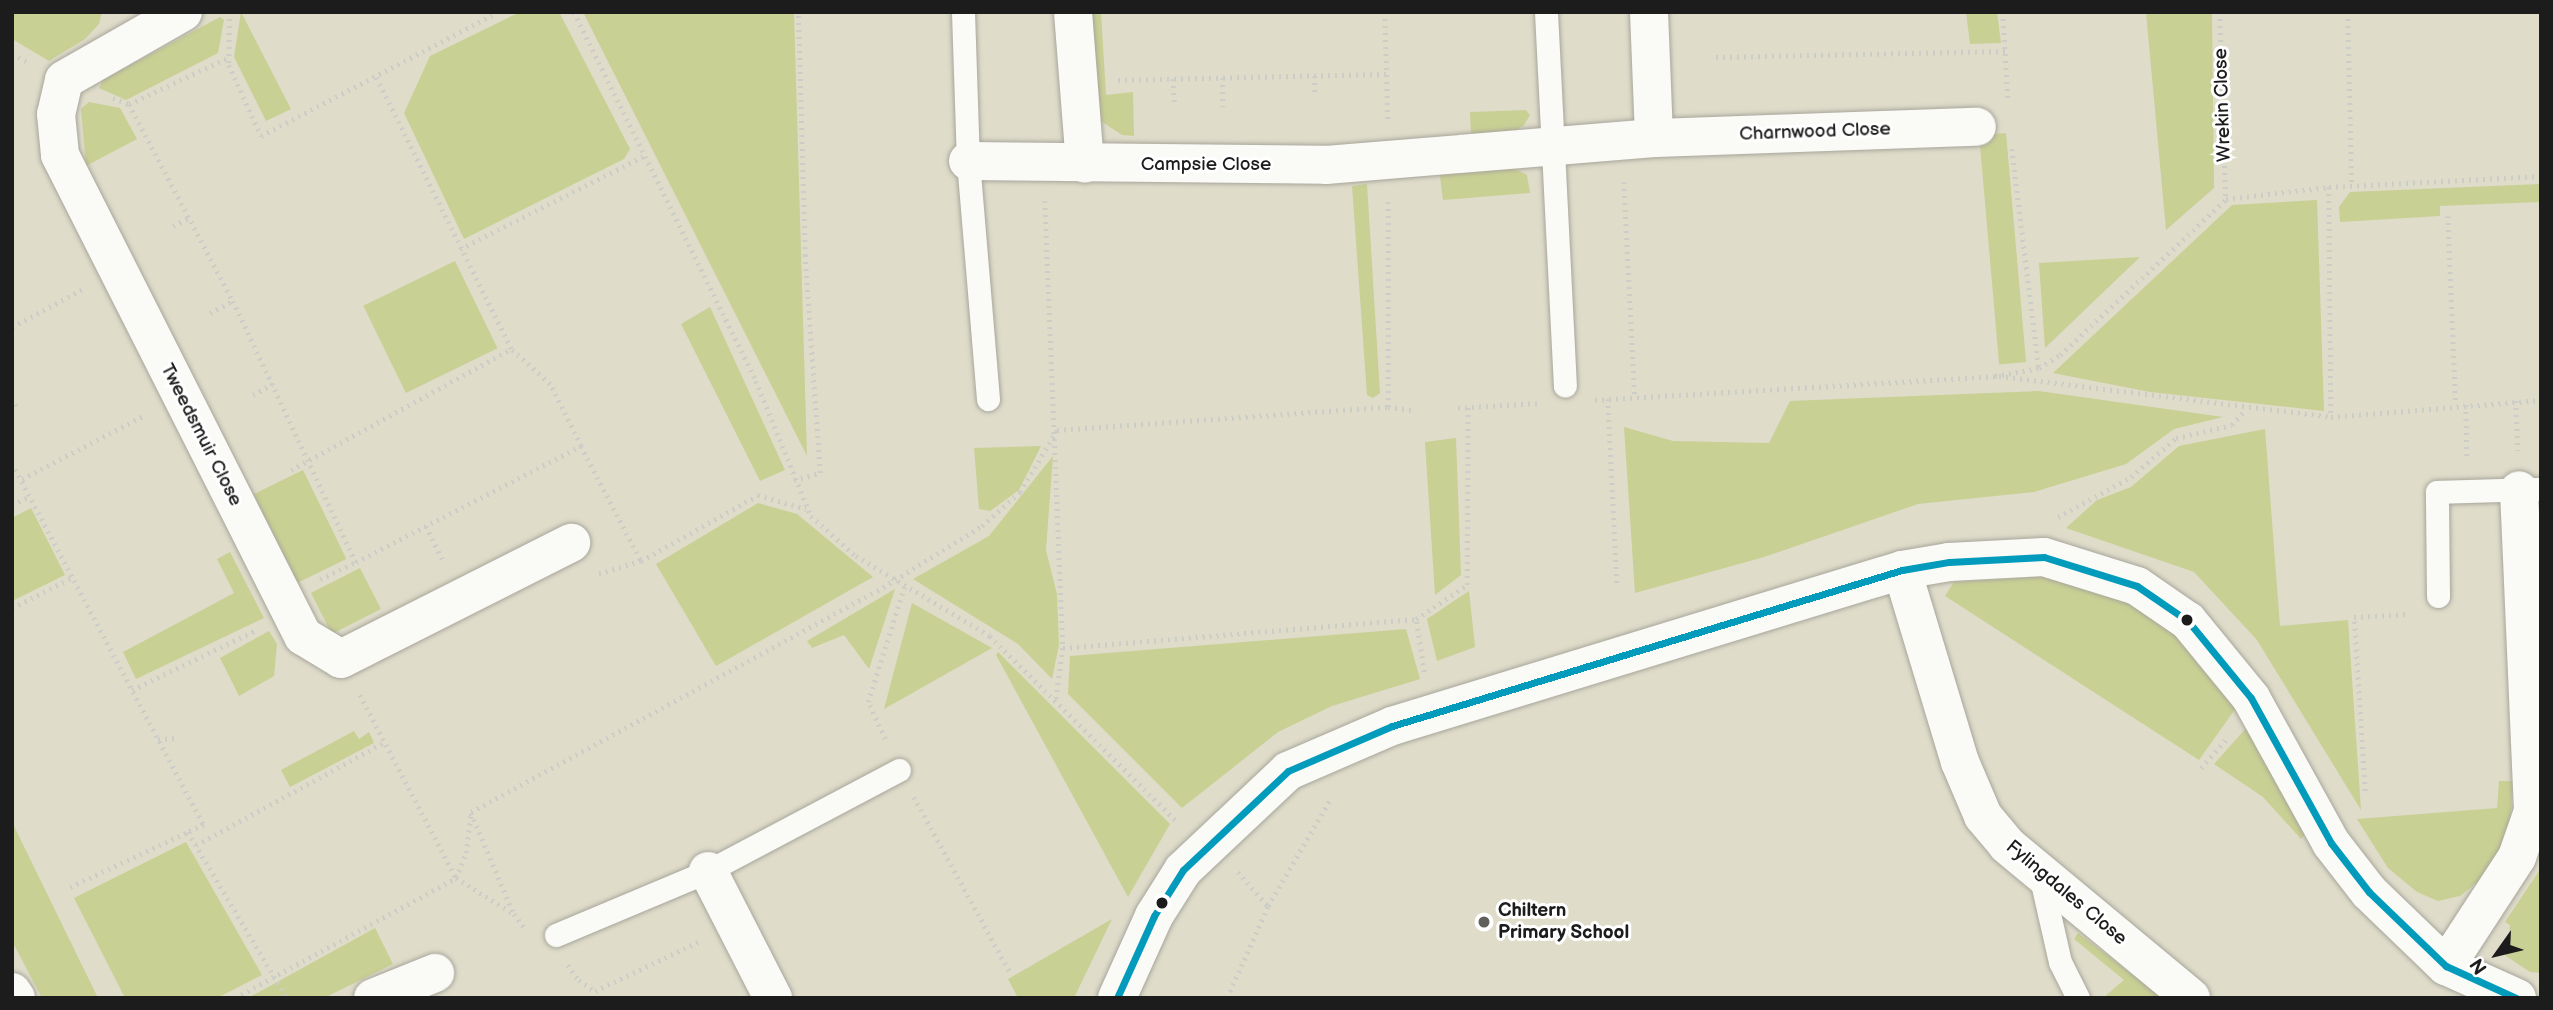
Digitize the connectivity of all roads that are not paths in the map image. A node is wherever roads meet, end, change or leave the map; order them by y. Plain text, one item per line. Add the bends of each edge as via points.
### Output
1 (183, 12) edge
2 (963, 12) edge
3 (1073, 12) edge
4 (1546, 12) edge
5 (1649, 12) edge
6 (141, 22) edge
7 (1998, 124) road end
8 (1638, 139) junction
9 (1555, 146) junction
10 (1389, 160) joint
11 (968, 161) junction
12 (1085, 164) junction
13 (1565, 386) dead end
14 (988, 400) dead end
15 (2530, 489) edge
16 (571, 542) dead end
17 (1902, 570) junction
18 (2438, 596) dead end
19 (2535, 741) edge
20 (899, 770) road end
21 (2039, 873) junction
22 (700, 874) junction
23 (552, 935) road end
24 (2446, 966) junction
25 (435, 973) dead end
26 (12, 992) edge
27 (16, 998) edge
28 (373, 998) edge
29 (773, 998) edge
30 (1117, 998) edge
31 (2078, 998) edge
32 (2191, 998) edge
33 (2517, 998) edge

1 - 6 street, Tweedsmuir Close
2 - 11 lane
3 - 12 street
4 - 9 lane
5 - 8 street
6 - 16 street, Tweedsmuir Close via 64,80 56,114 60,155 303,636 341,659
7 - 8 street, Charnwood Close
8 - 9 street, Charnwood Close
9 - 10 street, Charnwood Close
9 - 13 lane
10 - 12 street, Campsie Close via 1326,165
11 - 12 street, Campsie Close
11 - 14 lane
15 - 18 lane via 2437,492
15 - 19 street
17 - 21 street, Fylingdales Close via 1960,762 1983,816
17 - 24 street via 1949,562 2044,557 2137,586 2188,621 2251,698 2331,843 2370,892
17 - 30 street via 1429,714 1289,771 1183,870 1154,916
19 - 24 street via 2533,811 2517,857
20 - 22 lane
21 - 31 lane via 2060,962
21 - 32 street, Fylingdales Close
22 - 23 lane
22 - 29 street
24 - 33 street
25 - 28 street
26 - 27 street

